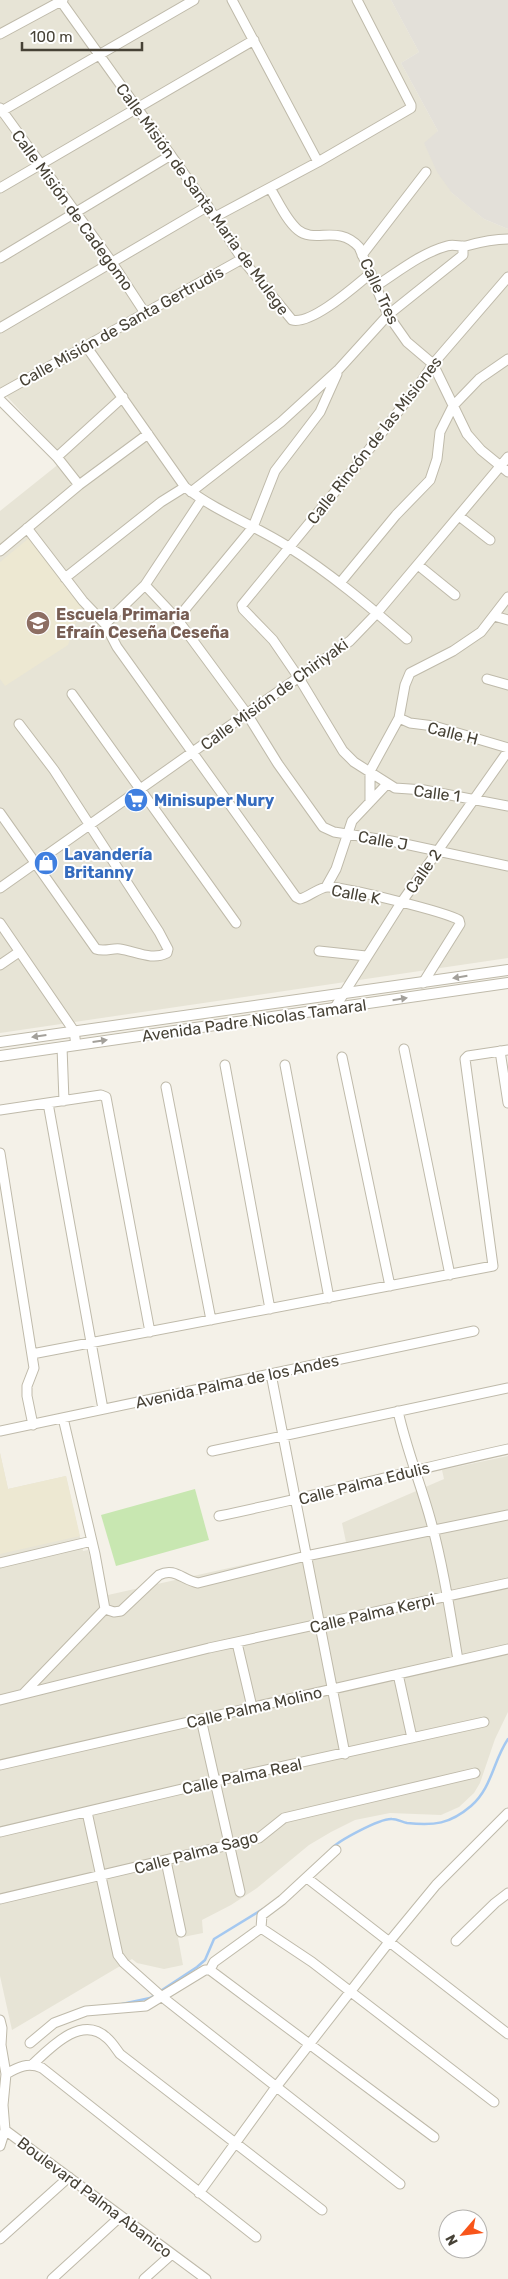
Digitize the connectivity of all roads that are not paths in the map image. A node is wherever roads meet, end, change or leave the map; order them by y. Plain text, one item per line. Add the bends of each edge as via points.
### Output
1 (61, 0) edge
2 (194, 0) edge
3 (233, 0) edge
4 (357, 0) edge
5 (0, 34) edge
6 (254, 40) junction
7 (99, 55) junction
8 (137, 108) junction
9 (1, 110) edge
10 (171, 155) junction
11 (318, 162) junction
12 (40, 164) junction
13 (426, 172) dead end
14 (0, 188) edge
15 (270, 188) junction
16 (208, 206) junction
17 (75, 212) junction
18 (215, 217) junction
19 (508, 238) edge
20 (463, 246) junction
21 (362, 254) junction
22 (0, 258) edge
23 (242, 258) junction
24 (111, 261) junction
25 (371, 274) junction
26 (508, 277) edge
27 (376, 286) junction
28 (145, 313) junction
29 (388, 315) junction
30 (0, 328) edge
31 (86, 346) junction
32 (508, 359) edge
33 (433, 364) junction
34 (339, 369) junction
35 (0, 394) edge
36 (123, 397) junction
37 (0, 400) edge
38 (453, 406) junction
39 (148, 434) junction
40 (508, 457) edge
41 (57, 458) junction
42 (504, 469) edge
43 (79, 486) junction
44 (188, 489) junction
45 (202, 499) junction
46 (459, 516) junction
47 (253, 526) junction
48 (26, 528) junction
49 (490, 540) dead end
50 (289, 547) junction
51 (0, 550) edge
52 (418, 565) junction
53 (65, 578) junction
54 (340, 583) junction
55 (145, 585) junction
56 (455, 595) dead end
57 (508, 597) edge
58 (242, 604) joint
59 (377, 613) junction
60 (494, 616) junction
61 (177, 620) junction
62 (508, 620) edge
63 (105, 624) junction
64 (407, 639) dead end
65 (299, 678) junction
66 (487, 679) dead end
67 (508, 685) edge
68 (72, 694) dead end
69 (246, 714) junction
70 (399, 718) junction
71 (19, 724) dead end
72 (508, 749) edge
73 (194, 752) junction
74 (370, 771) junction
75 (387, 784) junction
76 (140, 789) junction
77 (476, 798) junction
78 (370, 802) junction
79 (508, 806) edge
80 (0, 813) edge
81 (89, 825) junction
82 (346, 834) junction
83 (438, 850) junction
84 (36, 863) junction
85 (508, 866) edge
86 (326, 887) junction
87 (0, 888) edge
88 (401, 903) junction
89 (0, 923) edge
90 (236, 923) dead end
91 (319, 951) dead end
92 (19, 952) junction
93 (366, 956) junction
94 (0, 965) edge
95 (508, 970) edge
96 (422, 983) junction
97 (508, 983) edge
98 (342, 994) junction
99 (334, 1009) junction
100 (74, 1032) junction
101 (0, 1042) edge
102 (76, 1045) junction
103 (62, 1047) junction
104 (404, 1049) dead end
105 (504, 1050) edge
106 (0, 1056) edge
107 (342, 1057) dead end
108 (225, 1065) dead end
109 (285, 1065) dead end
110 (166, 1087) dead end
111 (64, 1100) junction
112 (48, 1103) junction
113 (508, 1103) edge
114 (0, 1110) edge
115 (0, 1153) edge
116 (450, 1275) junction
117 (390, 1286) junction
118 (329, 1298) junction
119 (270, 1309) junction
120 (211, 1320) junction
121 (474, 1331) dead end
122 (150, 1332) junction
123 (92, 1343) junction
124 (32, 1354) junction
125 (271, 1374) junction
126 (508, 1388) edge
127 (103, 1410) junction
128 (398, 1412) junction
129 (63, 1418) junction
130 (33, 1424) junction
131 (0, 1432) edge
132 (283, 1436) junction
133 (508, 1449) edge
134 (212, 1451) dead end
135 (414, 1470) junction
136 (295, 1500) junction
137 (508, 1515) edge
138 (219, 1516) dead end
139 (433, 1530) junction
140 (92, 1541) junction
141 (306, 1556) junction
142 (0, 1563) edge
143 (508, 1583) edge
144 (447, 1596) junction
145 (105, 1609) junction
146 (320, 1624) junction
147 (236, 1643) junction
148 (508, 1649) edge
149 (458, 1660) junction
150 (398, 1674) junction
151 (332, 1689) junction
152 (23, 1694) junction
153 (0, 1700) edge
154 (252, 1707) junction
155 (201, 1719) junction
156 (484, 1722) dead end
157 (412, 1738) junction
158 (345, 1754) junction
159 (0, 1765) edge
160 (475, 1773) dead end
161 (216, 1781) junction
162 (87, 1812) junction
163 (508, 1813) edge
164 (0, 1832) edge
165 (230, 1845) junction
166 (336, 1850) dead end
167 (166, 1861) junction
168 (102, 1876) junction
169 (307, 1878) junction
170 (240, 1892) dead end
171 (508, 1893) edge
172 (0, 1899) edge
173 (261, 1928) junction
174 (181, 1932) dead end
175 (456, 1941) dead end
176 (389, 1942) junction
177 (210, 1970) junction
178 (350, 1991) junction
179 (158, 1992) junction
180 (0, 2020) edge
181 (508, 2034) edge
182 (30, 2043) dead end
183 (310, 2044) junction
184 (0, 2045) edge
185 (33, 2064) junction
186 (6, 2074) junction
187 (276, 2087) junction
188 (494, 2102) dead end
189 (5, 2130) junction
190 (434, 2137) dead end
191 (235, 2142) junction
192 (0, 2146) edge
193 (69, 2177) junction
194 (400, 2184) dead end
195 (199, 2193) junction
196 (322, 2210) dead end
197 (121, 2216) junction
198 (256, 2236) dead end
199 (0, 2239) edge
200 (172, 2254) junction
201 (52, 2279) edge
202 (144, 2279) edge
203 (206, 2279) edge

1 - 5 street
1 - 7 street, Calle Misión de Santa Maria de Mulege
2 - 7 street
3 - 6 street
4 - 11 street via 411,104 407,112
6 - 8 street
6 - 11 street
7 - 8 street, Calle Misión de Santa Maria de Mulege
7 - 9 street
8 - 10 street, Calle Misión de Santa Maria de Mulege
8 - 12 street
9 - 12 street, Calle Misión de Cadegomo
10 - 16 street, Calle Misión de Santa Maria de Mulege
10 - 17 street
11 - 15 street
12 - 14 street
12 - 17 street, Calle Misión de Cadegomo
13 - 21 street
15 - 18 street
15 - 21 street, Calle Tres via 299,232 342,235 352,239
16 - 18 street, Calle Misión de Santa Maria de Mulege
16 - 24 street
17 - 22 street
17 - 24 street, Calle Misión de Cadegomo
18 - 23 street, Calle Misión de Santa Maria de Mulege
19 - 20 street
20 - 27 street via 454,244 432,251
20 - 29 street via 463,255
21 - 25 street, Calle Tres
23 - 25 street, Calle Misión de Santa Maria de Mulege via 275,302 297,322 330,305
23 - 28 street, Calle Misión de Santa Gertrudis
24 - 28 street, Calle Misión de Cadegomo
24 - 30 street
25 - 27 street, Calle Tres
26 - 33 street, Calle Rincón de las Misiones
27 - 29 street, Calle Tres
28 - 31 street, Calle Misión de Santa Gertrudis
29 - 33 street, Calle Tres via 406,342
29 - 34 street
31 - 35 street, Calle Misión de Santa Gertrudis
31 - 36 street
32 - 38 street via 479,379
33 - 38 street, Calle Tres
33 - 50 street, Calle Rincón de las Misiones
34 - 44 street via 281,422
34 - 47 street via 320,412 276,471
36 - 39 street
36 - 41 street
37 - 41 street
38 - 42 street, Calle Tres via 473,442
38 - 54 street via 440,432 437,459 430,480 396,515
39 - 43 street
39 - 44 street
40 - 42 street, Calle Misión de Chiriyaki
41 - 43 street
42 - 46 street, Calle Misión de Chiriyaki
43 - 48 street
44 - 45 street
44 - 53 street via 161,502
45 - 47 street
45 - 55 street
46 - 49 street
46 - 52 street, Calle Misión de Chiriyaki
47 - 50 street
47 - 61 street
48 - 51 street
48 - 53 street
50 - 54 street
50 - 58 street, Calle Rincón de las Misiones
52 - 56 street
52 - 59 street, Calle Misión de Chiriyaki
53 - 63 street
54 - 59 street
55 - 61 street, Calle J
55 - 63 street
57 - 60 street
58 - 65 street, Calle 1
59 - 64 street
59 - 65 street, Calle Misión de Chiriyaki via 350,641
60 - 62 street
60 - 70 street via 480,632 453,651 410,673
61 - 69 street, Calle J
63 - 73 street
65 - 69 street, Calle Misión de Chiriyaki
65 - 74 street, Calle 1 via 343,751
66 - 67 street
68 - 76 street
69 - 73 street, Calle Misión de Chiriyaki
69 - 82 street, Calle J via 315,817 323,826
70 - 72 street, Calle H
70 - 74 street
71 - 81 street via 54,770
72 - 77 street, Calle 2
73 - 76 street, Calle Misión de Chiriyaki
73 - 86 street, Calle K via 296,897 300,899
74 - 75 street, Calle 1
74 - 78 street
75 - 77 street, Calle 1 via 395,788
75 - 78 street
76 - 81 street, Calle Misión de Chiriyaki
76 - 90 street
77 - 79 street, Calle 1
77 - 83 street, Calle 2
78 - 82 street via 352,821
80 - 84 street
81 - 84 street, Calle Misión de Chiriyaki
81 - 84 street via 159,932 167,953 140,955 96,948
82 - 83 street, Calle J
82 - 86 street via 336,869
83 - 85 street, Calle J
83 - 88 street, Calle 2
84 - 87 street, Calle Misión de Chiriyaki
86 - 88 street, Calle K
88 - 93 street, Calle 2
88 - 96 street, Calle K via 459,920 460,924
89 - 92 street
91 - 93 street
92 - 94 street
92 - 100 street
93 - 98 street, Calle 2
95 -> 96 street, Avenida Padre Nicolas Tamaral
96 - 98 street, Avenida Padre Nicolas Tamaral
99 -> 97 street, Avenida Padre Nicolas Tamaral
98 - 99 street, Calle 2
98 - 100 street, Avenida Padre Nicolas Tamaral
102 -> 99 street, Avenida Padre Nicolas Tamaral
100 -> 101 street, Avenida Padre Nicolas Tamaral
100 - 102 street
102 - 103 street, Avenida Padre Nicolas Tamaral
103 - 106 street, Avenida Padre Nicolas Tamaral
103 - 111 street
104 - 116 street
105 - 113 street
105 - 116 street via 466,1059 493,1266
107 - 117 street
108 - 119 street
109 - 118 street
110 - 120 street
111 - 112 street
111 - 122 street via 106,1097
112 - 114 street
112 - 123 street
115 - 124 street
116 - 117 street
117 - 118 street
118 - 119 street
119 - 120 street
120 - 122 street
121 - 125 street, Avenida Palma de los Andes
122 - 123 street
123 - 124 street
123 - 127 street
124 - 130 street via 34,1368 27,1396
125 - 127 street, Avenida Palma de los Andes
125 - 132 street
126 - 128 street
127 - 129 street, Avenida Palma de los Andes
128 - 132 street
128 - 135 street
129 - 130 street, Avenida Palma de los Andes
129 - 140 street
130 - 131 street, Avenida Palma de los Andes
132 - 134 street
132 - 136 street
133 - 135 street, Calle Palma Edulis
135 - 136 street, Calle Palma Edulis
135 - 139 street
136 - 138 street, Calle Palma Edulis
136 - 141 street
137 - 139 street
139 - 141 street
139 - 144 street
140 - 142 street
140 - 145 street
141 - 145 street via 198,1583 188,1581 173,1571 166,1572 121,1611
141 - 146 street
143 - 144 street, Calle Palma Kerpi
144 - 146 street, Calle Palma Kerpi
144 - 149 street
145 - 152 street
146 - 147 street, Calle Palma Kerpi
146 - 151 street
147 - 152 street, Calle Palma Kerpi
147 - 154 street
148 - 149 street, Calle Palma Molino
149 - 150 street, Calle Palma Molino
150 - 151 street, Calle Palma Molino
150 - 157 street
151 - 154 street, Calle Palma Molino
151 - 158 street
152 - 153 street, Calle Palma Kerpi
154 - 155 street, Calle Palma Molino
155 - 159 street, Calle Palma Molino
155 - 161 street
156 - 157 street, Calle Palma Real
157 - 158 street, Calle Palma Real
158 - 161 street, Calle Palma Real
160 - 165 street, Calle Palma Sago via 284,1818 263,1836
161 - 162 street, Calle Palma Real
161 - 165 street
162 - 164 street, Calle Palma Real
162 - 168 street
163 - 176 street via 436,1885
165 - 167 street, Calle Palma Sago
165 - 170 street
166 - 169 street
167 - 168 street, Calle Palma Sago
167 - 174 street
168 - 172 street, Calle Palma Sago
168 - 179 street via 118,1955
169 - 173 street via 262,1915
169 - 176 street
171 - 175 street
173 - 177 street via 214,1962
173 - 178 street
176 - 178 street
176 - 181 street
177 - 179 street
177 - 183 street
178 - 183 street
178 - 188 street
179 - 182 street via 146,2006 86,2011 54,2023
179 - 187 street
180 - 184 street, Boulevard Palma Abanico
183 - 187 street
183 - 190 street
184 - 186 street, Boulevard Palma Abanico
185 - 186 street
185 - 191 street via 70,2033 94,2030 107,2037 120,2054
185 - 195 street
186 - 189 street, Boulevard Palma Abanico
187 - 191 street
187 - 194 street
189 - 192 street
189 - 193 street, Boulevard Palma Abanico
191 - 195 street
191 - 196 street
193 - 197 street, Boulevard Palma Abanico
193 - 199 street
195 - 198 street
197 - 200 street, Boulevard Palma Abanico
197 - 201 street
200 - 202 street
200 - 203 street, Boulevard Palma Abanico

